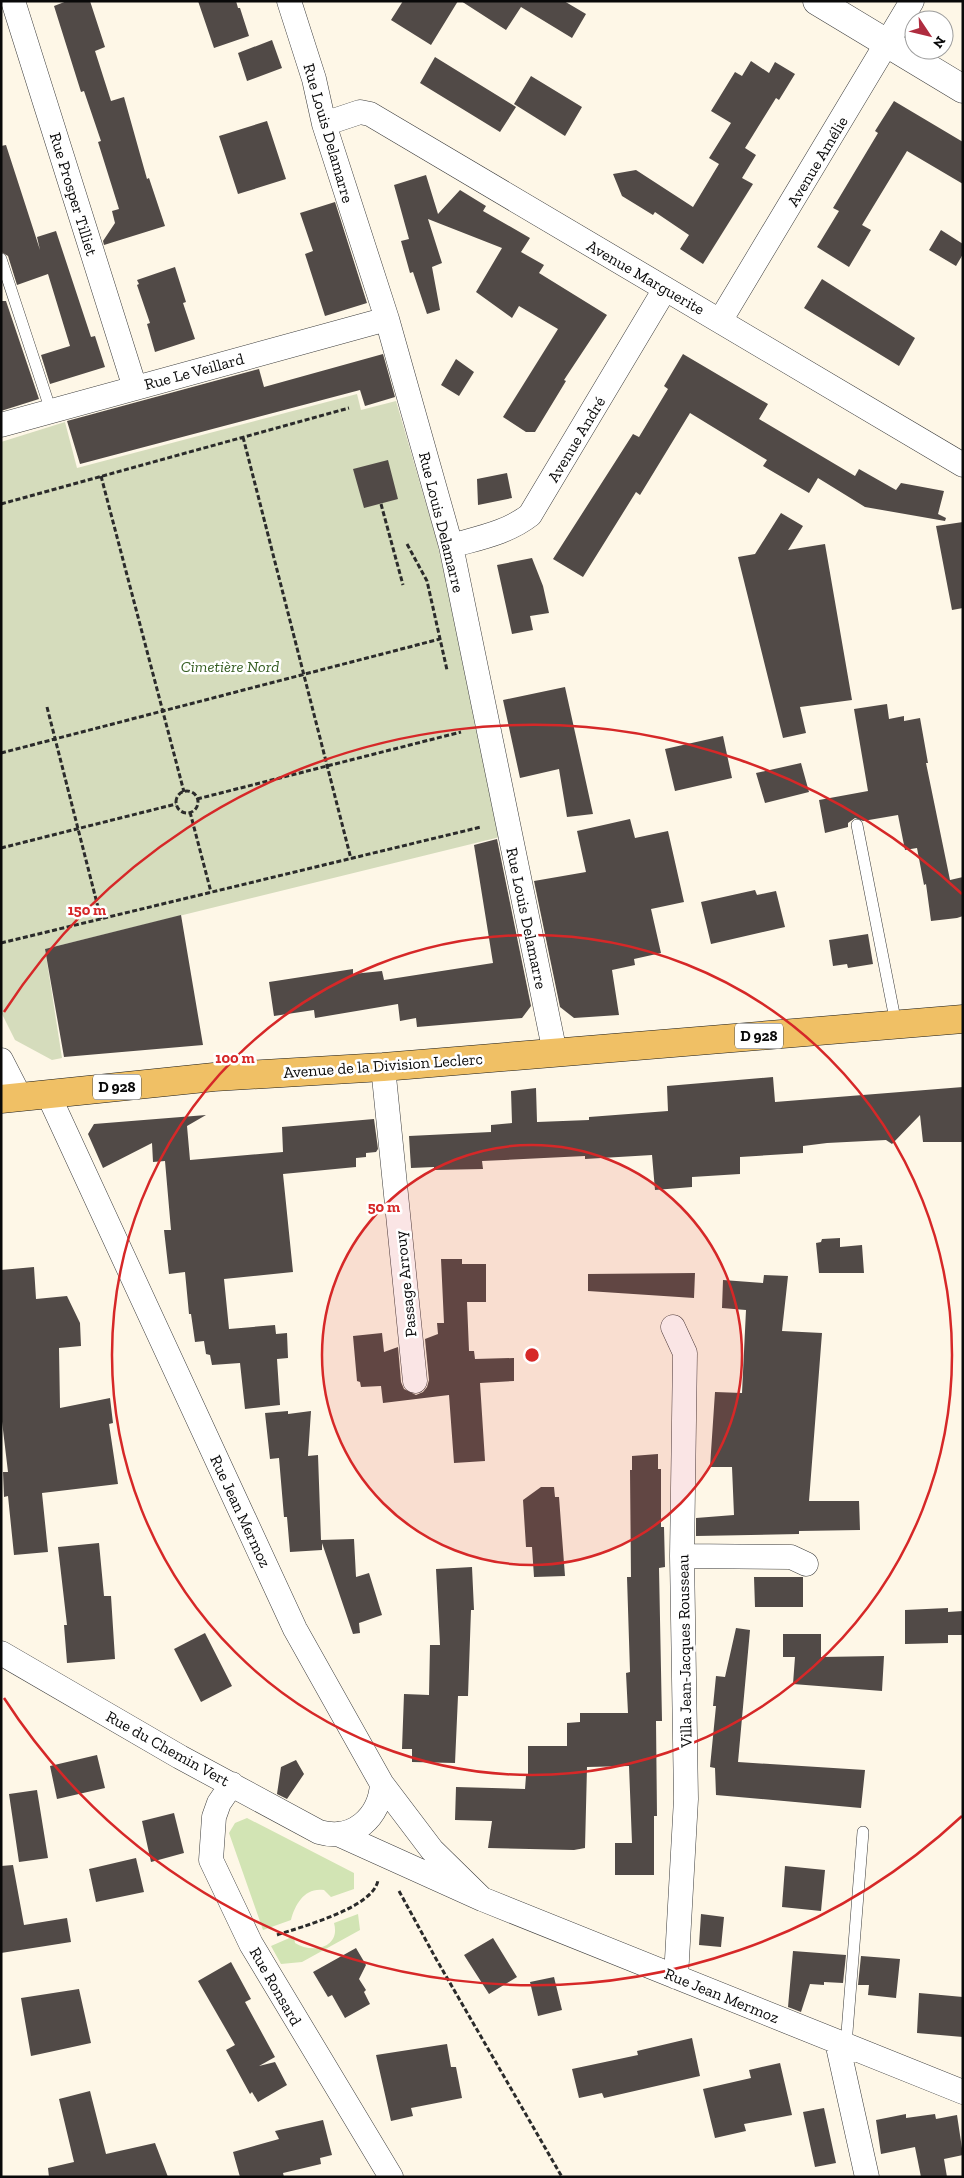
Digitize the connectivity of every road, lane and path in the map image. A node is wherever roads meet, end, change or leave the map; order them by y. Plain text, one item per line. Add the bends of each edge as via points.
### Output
1 (12, 1) edge
2 (289, 1) edge
3 (816, 1) edge
4 (912, 1) edge
5 (888, 43) junction
6 (963, 89) edge
7 (324, 124) junction
8 (1, 259) edge
9 (665, 289) junction
10 (387, 319) junction
11 (720, 321) junction
12 (135, 388) junction
13 (349, 408) dead end
14 (51, 411) junction
15 (1, 424) edge
16 (243, 437) junction
17 (963, 465) edge
18 (102, 476) junction
19 (1, 504) edge
20 (381, 504) dead end
21 (407, 544) dead end
22 (451, 546) junction
23 (404, 585) dead end
24 (440, 639) junction
25 (304, 675) junction
26 (449, 676) dead end
27 (47, 707) dead end
28 (163, 711) junction
29 (459, 723) dead end
30 (461, 732) junction
31 (55, 738) junction
32 (463, 742) dead end
33 (1, 752) edge
34 (327, 766) junction
35 (184, 792) junction
36 (197, 799) junction
37 (176, 804) junction
38 (190, 812) junction
39 (480, 818) dead end
40 (857, 825) dead end
41 (488, 826) dead end
42 (483, 827) junction
43 (78, 828) junction
44 (1, 848) edge
45 (351, 859) junction
46 (211, 892) junction
47 (101, 919) junction
48 (1, 943) edge
49 (963, 1019) edge
50 (896, 1024) junction
51 (555, 1052) junction
52 (1, 1060) edge
53 (382, 1067) junction
54 (48, 1094) junction
55 (11, 1098) edge
56 (673, 1327) dead end
57 (415, 1381) dead end
58 (682, 1556) junction
59 (806, 1564) dead end
60 (1, 1653) edge
61 (232, 1784) junction
62 (382, 1784) junction
63 (863, 1832) dead end
64 (338, 1834) junction
65 (380, 1855) junction
66 (482, 1899) junction
67 (251, 1944) junction
68 (676, 1977) junction
69 (842, 2043) junction
70 (963, 2092) edge
71 (390, 2177) edge
72 (562, 2177) edge
73 (867, 2177) edge

1 - 12 street, Rue Prosper Tilliet
2 - 7 street, Rue Louis Delamarre via 314,79
3 - 5 street
4 - 5 street, Avenue Amélie
5 - 6 street
5 - 11 street, Avenue Amélie
7 - 9 street, Avenue Marguerite via 360,112 370,114
7 - 10 street, Rue Louis Delamarre
8 - 14 lane
9 - 11 street, Avenue Marguerite
9 - 22 street, Avenue André via 530,516 496,534
10 - 12 street, Rue Le Veillard
10 - 22 street, Rue Louis Delamarre
11 - 17 street, Avenue Marguerite
12 - 14 street, Rue Le Veillard
13 - 16 path
14 - 15 street, Rue Le Veillard
16 - 18 path
16 - 25 path
18 - 19 path
18 - 28 path
20 - 23 path
21 - 24 path via 428,581
22 - 51 street, Rue Louis Delamarre
24 - 25 path
24 - 26 path
25 - 28 path
25 - 34 path
27 - 31 path
28 - 31 path
28 - 35 path
29 - 30 path
30 - 32 path
30 - 34 path
31 - 33 path
31 - 43 path
34 - 36 path
34 - 45 path
35 - 36 path via 193,793
35 - 37 path via 178,795
36 - 38 path via 195,808
37 - 38 path via 180,810
37 - 43 path
38 - 46 path
39 - 42 path
40 - 50 lane
41 - 42 path
42 - 45 path
43 - 44 path
43 - 47 path
45 - 46 path
46 - 47 path
47 - 48 path
49 - 50 main road, D 928
50 - 51 main road, D 928
51 - 53 main road, Avenue de la Division Leclerc / D 928
52 - 55 street
53 - 54 main road, Avenue de la Division Leclerc / D 928 via 214,1077
53 - 57 street, Passage Arrouy
54 - 55 main road, Avenue de la Division Leclerc / D 928
54 - 62 street, Rue Jean Mermoz via 295,1629
56 - 58 street, Villa Jean-Jacques Rousseau via 685,1353
58 - 59 street via 791,1557
58 - 68 street, Villa Jean-Jacques Rousseau via 686,1799
60 - 61 street, Rue du Chemin Vert
61 - 64 street, Rue du Chemin Vert via 319,1832
61 - 67 street, Rue Ronsard via 214,1817 212,1860
62 - 64 street via 378,1804 368,1821 348,1833
62 - 66 street, Rue Jean Mermoz via 432,1850
63 - 69 lane
64 - 65 street, Rue Jean Mermoz
65 - 66 street, Rue Jean Mermoz
65 - 67 path via 377,1884 363,1901
65 - 72 path
66 - 68 street, Rue Jean Mermoz
67 - 71 street, Rue Ronsard
68 - 69 street, Rue Jean Mermoz
69 - 70 street, Rue Jean Mermoz
69 - 73 street

